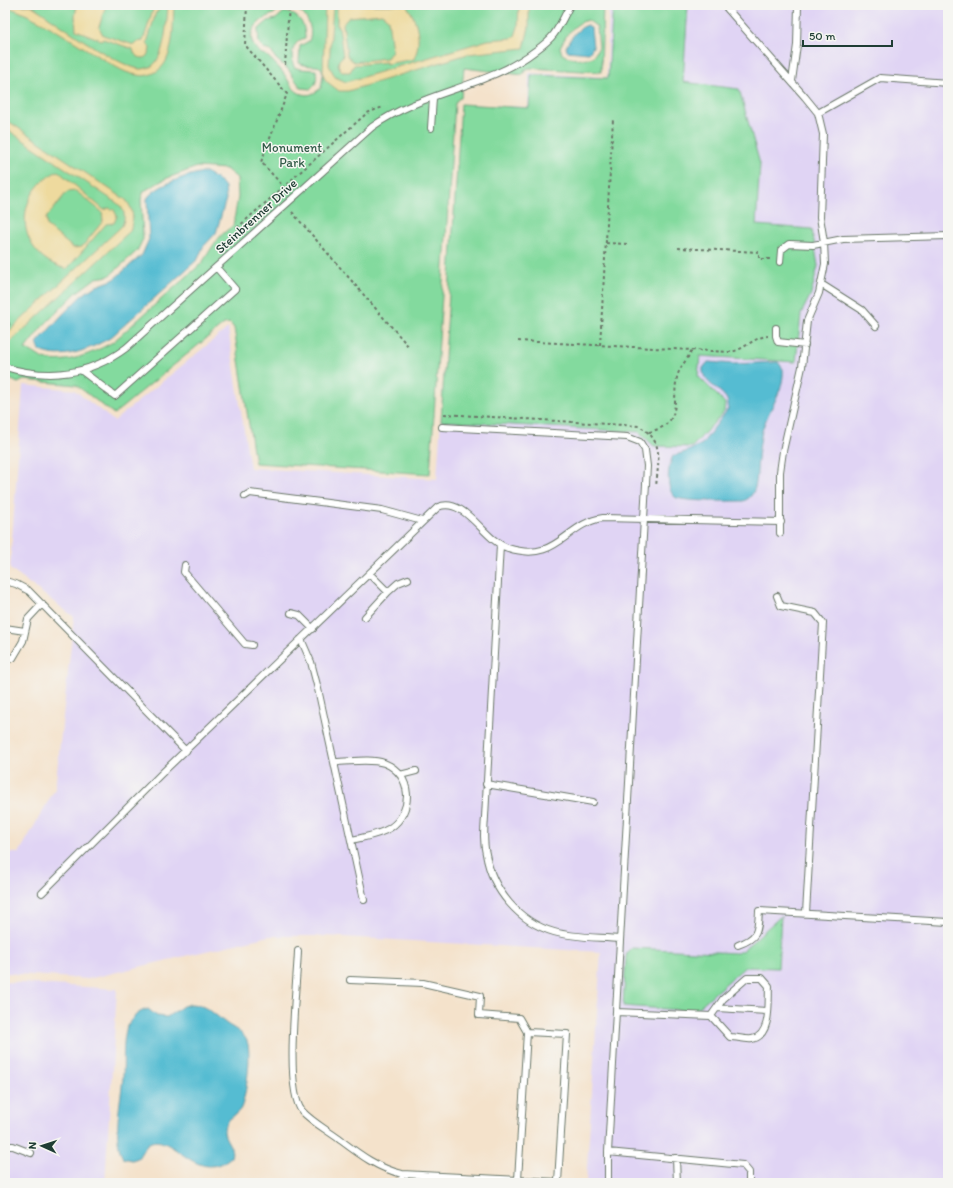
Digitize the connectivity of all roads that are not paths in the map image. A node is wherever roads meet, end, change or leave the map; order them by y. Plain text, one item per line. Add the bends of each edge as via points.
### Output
1 (570, 5) edge
2 (724, 5) edge
3 (798, 5) edge
4 (792, 81) junction
5 (948, 83) edge
6 (433, 98) junction
7 (818, 113) junction
8 (431, 128) dead end
9 (948, 236) edge
10 (824, 242) junction
11 (780, 261) road end
12 (216, 267) junction
13 (821, 284) junction
14 (876, 326) dead end
15 (776, 328) dead end
16 (805, 345) junction
17 (5, 367) edge
18 (82, 371) junction
19 (442, 427) dead end
20 (245, 496) dead end
21 (644, 519) junction
22 (422, 521) junction
23 (781, 522) junction
24 (780, 533) dead end
25 (500, 545) junction
26 (185, 565) dead end
27 (370, 574) junction
28 (408, 579) dead end
29 (5, 581) edge
30 (388, 592) junction
31 (776, 596) dead end
32 (42, 604) junction
33 (291, 613) dead end
34 (365, 617) dead end
35 (5, 628) edge
36 (313, 629) junction
37 (25, 631) junction
38 (301, 639) junction
39 (252, 645) dead end
40 (5, 660) edge
41 (186, 752) junction
42 (335, 762) junction
43 (416, 771) dead end
44 (400, 775) junction
45 (486, 784) junction
46 (594, 802) dead end
47 (352, 840) junction
48 (42, 893) dead end
49 (364, 900) dead end
50 (806, 913) junction
51 (948, 922) edge
52 (620, 938) junction
53 (738, 945) dead end
54 (298, 951) dead end
55 (350, 980) dead end
56 (717, 1008) junction
57 (767, 1011) junction
58 (616, 1012) junction
59 (712, 1016) junction
60 (527, 1032) junction
61 (5, 1146) edge
62 (608, 1152) junction
63 (31, 1153) dead end
64 (676, 1158) junction
65 (404, 1178) edge
66 (518, 1182) edge
67 (396, 1183) edge
68 (608, 1183) edge
69 (677, 1183) edge
70 (749, 1183) edge

1 - 6 lane, Steinbrenner Drive via 554,34 524,59 495,75
2 - 4 lane
3 - 4 lane via 797,45
4 - 7 lane
5 - 7 lane via 880,78
6 - 8 lane
6 - 12 lane, Steinbrenner Drive via 403,109 372,127
7 - 10 lane via 823,134 820,217
9 - 10 lane via 843,239
10 - 11 lane via 785,246 781,250
10 - 13 lane
12 - 18 lane, Steinbrenner Drive via 122,351
12 - 18 lane via 235,289 115,396
13 - 14 lane via 862,310
13 - 16 lane via 807,321
15 - 16 lane via 778,342
16 - 23 lane via 780,472
17 - 18 lane, Steinbrenner Drive via 24,373 47,375
19 - 21 lane via 627,437 636,440 645,450 647,460
20 - 22 lane via 250,493 375,509
21 - 23 lane
21 - 25 lane via 595,519 580,526 554,546 539,551 516,550
21 - 52 lane
22 - 25 lane via 438,507 444,505 456,508 468,514
22 - 27 lane
23 - 24 lane
25 - 45 lane
26 - 39 lane via 184,572 245,644
27 - 30 lane
27 - 36 lane
28 - 30 lane via 398,583
29 - 32 lane via 23,587
30 - 34 lane
31 - 50 lane via 781,606 815,613 822,624
32 - 37 lane via 28,619
32 - 41 lane
33 - 36 lane via 299,615
35 - 37 lane
36 - 38 lane
37 - 40 lane via 17,653 13,658
38 - 41 lane
38 - 42 lane via 311,662
41 - 48 lane via 84,849
42 - 44 lane via 383,763 393,767
42 - 47 lane
43 - 44 lane
44 - 47 lane via 407,789 408,801 398,821 390,828
45 - 46 lane
45 - 52 lane via 485,853 492,876 507,901 528,920 545,930 573,936
47 - 49 lane
50 - 51 lane
50 - 53 lane via 759,911 758,931 750,941
52 - 58 lane
54 - 65 lane via 292,1065 296,1098 302,1110 362,1156
55 - 60 lane via 423,984 480,996 479,1015 519,1018
56 - 57 lane
56 - 57 lane via 747,978 762,978 769,986
56 - 59 lane
57 - 59 lane via 767,1027 761,1035 752,1039 730,1037
58 - 59 lane
58 - 62 lane
60 - 66 lane
60 - 66 lane via 567,1034 558,1182
61 - 63 lane via 13,1146
62 - 64 lane
62 - 68 lane
64 - 69 lane
64 - 70 lane via 743,1165 749,1172
65 - 66 lane
65 - 67 lane

